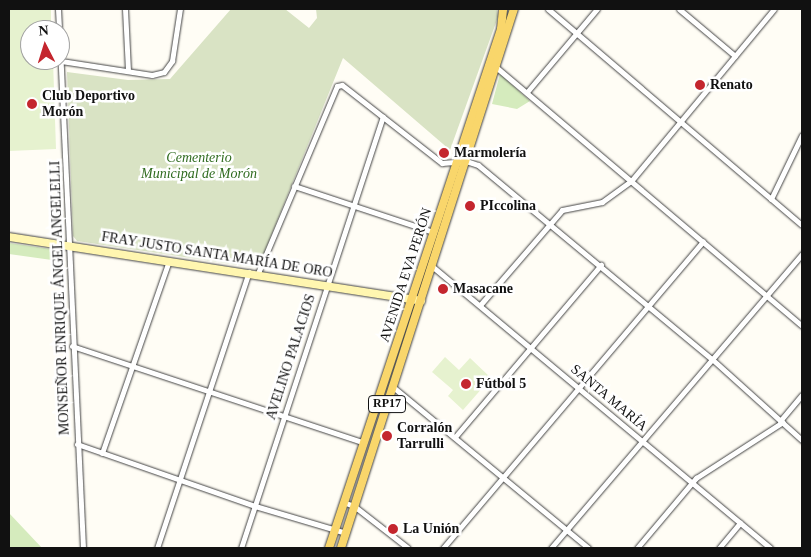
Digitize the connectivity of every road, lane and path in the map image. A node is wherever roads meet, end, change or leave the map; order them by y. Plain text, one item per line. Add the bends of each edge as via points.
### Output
1 (125, 9) edge
2 (180, 9) edge
3 (503, 9) edge
4 (514, 9) edge
5 (548, 9) edge
6 (597, 9) edge
7 (679, 9) edge
8 (774, 9) edge
9 (577, 33) junction
10 (735, 56) junction
11 (70, 62) edge
12 (497, 68) junction
13 (61, 70) edge
14 (128, 71) junction
15 (527, 92) junction
16 (383, 117) junction
17 (680, 122) junction
18 (802, 135) edge
19 (466, 161) junction
20 (456, 162) junction
21 (632, 180) junction
22 (294, 186) junction
23 (771, 199) junction
24 (353, 206) junction
25 (550, 223) junction
26 (802, 225) edge
27 (433, 232) junction
28 (9, 237) edge
29 (703, 241) junction
30 (69, 245) junction
31 (802, 254) edge
32 (169, 261) junction
33 (601, 265) junction
34 (433, 267) junction
35 (249, 272) junction
36 (258, 273) junction
37 (327, 284) junction
38 (769, 296) junction
39 (412, 298) junction
40 (421, 301) junction
41 (481, 304) junction
42 (648, 306) junction
43 (802, 326) edge
44 (531, 345) junction
45 (72, 346) junction
46 (713, 360) junction
47 (134, 367) junction
48 (392, 387) junction
49 (579, 388) junction
50 (210, 392) junction
51 (802, 395) edge
52 (283, 417) junction
53 (781, 422) junction
54 (455, 437) junction
55 (642, 440) junction
56 (802, 440) edge
57 (362, 442) junction
58 (77, 444) junction
59 (102, 453) junction
60 (503, 478) junction
61 (179, 481) junction
62 (691, 483) junction
63 (343, 502) junction
64 (255, 506) junction
65 (354, 506) junction
66 (740, 523) junction
67 (335, 529) junction
68 (566, 530) junction
69 (346, 532) junction
70 (84, 548) edge
71 (157, 548) edge
72 (241, 548) edge
73 (329, 548) edge
74 (341, 548) edge
75 (408, 548) edge
76 (443, 548) edge
77 (551, 548) edge
78 (588, 548) edge
79 (636, 548) edge
80 (719, 548) edge
81 (770, 548) edge

1 - 14 street
2 - 14 street via 168,69 159,74
3 - 20 main road, AVENIDA EVA PERÓN / RP17 via 501,29
4 - 12 main road, AVENIDA EVA PERÓN / RP17
5 - 9 street
6 - 9 street
7 - 10 street
8 - 10 street
9 - 15 street
9 - 17 street
10 - 17 street
11 - 14 street
12 - 15 street
12 - 19 main road, AVENIDA EVA PERÓN / RP17
13 - 30 street, MONSEÑOR ENRIQUE ÁNGEL ANGELELLI
15 - 21 street
16 - 20 street via 442,163
16 - 22 street via 339,84
16 - 24 street, AVELINO PALACIOS
17 - 21 street
17 - 23 street
18 - 23 street
19 - 20 street
19 - 25 street via 478,165
19 - 34 main road, AVENIDA EVA PERÓN / RP17
20 - 27 main road, AVENIDA EVA PERÓN / RP17
21 - 25 street via 609,199 568,207
21 - 29 street
22 - 24 street
22 - 36 street
23 - 26 street
24 - 27 street
24 - 37 street, AVELINO PALACIOS
25 - 33 street
25 - 41 street
27 - 39 main road, AVENIDA EVA PERÓN / RP17
28 - 30 street, FRAY JUSTO SANTA MARÍA DE ORO
29 - 38 street
29 - 42 street
30 - 32 street, FRAY JUSTO SANTA MARÍA DE ORO
30 - 45 street, MONSEÑOR ENRIQUE ÁNGEL ANGELELLI
31 - 38 street
32 - 35 street, FRAY JUSTO SANTA MARÍA DE ORO
32 - 47 street
33 - 42 street
33 - 44 street
34 - 40 main road, AVENIDA EVA PERÓN / RP17
34 - 41 street, SANTA MARÍA
35 - 36 street, FRAY JUSTO SANTA MARÍA DE ORO
35 - 50 street
36 - 37 street, FRAY JUSTO SANTA MARÍA DE ORO
37 - 39 street, FRAY JUSTO SANTA MARÍA DE ORO
37 - 52 street, AVELINO PALACIOS
38 - 43 street
38 - 46 street
39 - 40 street, FRAY JUSTO SANTA MARÍA DE ORO
39 - 57 main road, AVENIDA EVA PERÓN / RP17
40 - 48 main road, AVENIDA EVA PERÓN / RP17
41 - 44 street, SANTA MARÍA
42 - 46 street
42 - 49 street
44 - 49 street, SANTA MARÍA
44 - 54 street
45 - 47 street
45 - 58 street, MONSEÑOR ENRIQUE ÁNGEL ANGELELLI
46 - 53 street
46 - 55 street
47 - 50 street
47 - 59 street
48 - 54 street
48 - 65 main road, AVENIDA EVA PERÓN / RP17
49 - 55 street, SANTA MARÍA
49 - 60 street
50 - 52 street
50 - 61 street
51 - 53 street
52 - 57 street
52 - 64 street, AVELINO PALACIOS
53 - 56 street
53 - 62 street
54 - 60 street
55 - 62 street, SANTA MARÍA
55 - 68 street
57 - 63 main road, AVENIDA EVA PERÓN / RP17
58 - 59 street
58 - 70 street, MONSEÑOR ENRIQUE ÁNGEL ANGELELLI
59 - 61 street
60 - 68 street
60 - 76 street
61 - 64 street
61 - 71 street
62 - 66 street, SANTA MARÍA
62 - 79 street
63 - 65 street
63 - 67 main road, AVENIDA EVA PERÓN / RP17
64 - 67 street
64 - 72 street, AVELINO PALACIOS
65 - 69 main road, AVENIDA EVA PERÓN / RP17
65 - 75 street
66 - 80 street
66 - 81 street, SANTA MARÍA
67 - 69 street
67 - 73 main road, AVENIDA EVA PERÓN / RP17
68 - 77 street
68 - 78 street
69 - 74 main road, AVENIDA EVA PERÓN / RP17

